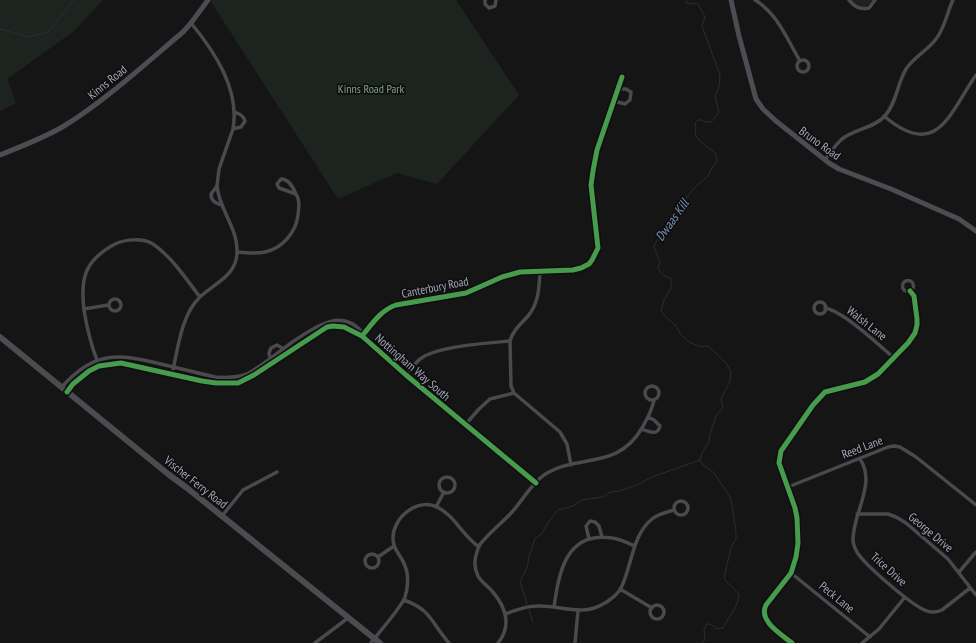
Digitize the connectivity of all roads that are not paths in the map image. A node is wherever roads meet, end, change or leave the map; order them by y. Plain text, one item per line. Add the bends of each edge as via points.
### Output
1 (208, 0) edge
2 (485, 0) edge
3 (496, 0) edge
4 (731, 0) edge
5 (754, 0) edge
6 (849, 0) edge
7 (876, 0) edge
8 (953, 0) edge
9 (191, 23) junction
10 (800, 61) dead end
11 (976, 75) edge
12 (622, 77) dead end
13 (617, 89) junction
14 (614, 101) junction
15 (235, 112) junction
16 (884, 116) junction
17 (233, 129) junction
18 (0, 155) edge
19 (825, 160) junction
20 (217, 186) junction
21 (296, 194) junction
22 (222, 205) junction
23 (976, 231) edge
24 (237, 252) junction
25 (540, 272) junction
26 (910, 291) dead end
27 (200, 297) junction
28 (108, 305) dead end
29 (825, 308) dead end
30 (84, 309) junction
31 (363, 335) junction
32 (0, 337) edge
33 (510, 341) junction
34 (284, 349) junction
35 (270, 358) junction
36 (894, 358) junction
37 (97, 361) junction
38 (99, 366) junction
39 (174, 367) junction
40 (172, 374) junction
41 (406, 375) junction
42 (61, 388) junction
43 (67, 392) junction
44 (514, 393) junction
45 (654, 400) junction
46 (648, 417) junction
47 (465, 425) junction
48 (641, 429) junction
49 (860, 459) junction
50 (571, 465) junction
51 (277, 472) dead end
52 (536, 483) junction
53 (788, 487) junction
54 (444, 492) junction
55 (976, 505) edge
56 (436, 507) junction
57 (674, 510) dead end
58 (857, 514) junction
59 (222, 516) junction
60 (602, 537) junction
61 (589, 539) junction
62 (394, 546) junction
63 (635, 546) junction
64 (479, 547) junction
65 (976, 552) edge
66 (378, 557) dead end
67 (959, 572) junction
68 (791, 573) junction
69 (970, 588) junction
70 (620, 589) junction
71 (976, 595) edge
72 (905, 597) junction
73 (404, 600) junction
74 (554, 607) junction
75 (652, 608) dead end
76 (578, 611) junction
77 (505, 614) junction
78 (348, 618) junction
79 (870, 637) junction
80 (372, 641) edge
81 (315, 643) edge
82 (380, 643) edge
83 (449, 643) edge
84 (498, 643) edge
85 (575, 643) edge
86 (792, 643) edge
87 (862, 643) edge

1 - 9 street, Kinns Road
2 - 3 street via 489,8 495,6
4 - 19 street, Bruno Road via 738,36 758,103 780,125
5 - 10 street via 774,15
6 - 7 street via 860,9 869,8
8 - 16 street via 941,32 906,69 892,106
9 - 15 street via 205,39 220,64
9 - 18 street, Kinns Road via 76,118 50,134
11 - 16 street via 947,120 930,133 925,135 909,132
12 - 13 street, Canterbury Road
13 - 14 street, Canterbury Road
13 - 14 street via 631,92 630,100 625,104
14 - 25 street, Canterbury Road via 597,150 591,185 598,248 596,253 588,264 581,268
15 - 17 street
15 - 17 street via 241,114 245,121 241,127
16 - 19 street via 843,139
17 - 20 street via 219,169
19 - 23 street, Bruno Road via 852,175 959,219
20 - 22 street
20 - 22 street via 211,198 213,202
21 - 21 street via 293,186 286,180 278,181 278,186 282,190
21 - 24 street via 299,201 297,221 287,239 278,247 266,252
22 - 24 street via 234,236
24 - 27 street via 230,272
25 - 31 street, Canterbury Road via 520,272 466,293 396,305 385,310
25 - 33 street via 535,304 512,334
26 - 36 street via 914,296 918,325 911,340
27 - 30 street via 169,257 148,242 133,240 119,242 105,249 90,265 82,291
27 - 39 street via 188,312
28 - 30 street
29 - 36 street, Walsh Lane via 847,319
30 - 37 street via 87,332
31 - 34 street, Nottingham Way South via 348,322 330,321
31 - 40 street, Nottingham Way South via 344,327 327,327 238,383 216,383
31 - 41 street, Nottingham Way South
32 - 42 main road, Vischer Ferry Road
33 - 41 street via 432,353 423,357
33 - 44 street via 510,380
34 - 35 street, Nottingham Way South
34 - 35 street, Nottingham Way South via 277,345 271,348
35 - 39 street, Nottingham Way South via 248,374 239,377 215,377
36 - 53 street via 872,378 826,392 813,405 780,451 779,463
37 - 38 street
37 - 39 street, Nottingham Way South via 106,358 134,357
37 - 42 street, Nottingham Way South via 80,370
38 - 40 street, Nottingham Way South via 121,363
38 - 43 street, Nottingham Way South via 81,377
39 - 40 street
41 - 47 street, Nottingham Way South
42 - 43 main road, Vischer Ferry Road
43 - 59 main road, Vischer Ferry Road
44 - 47 street via 490,399
44 - 50 street via 560,432 567,444
45 - 45 street via 649,400 645,394 647,388 652,386 659,392
45 - 46 street
46 - 48 street
46 - 48 street via 658,423 658,431 652,433
47 - 52 street, Nottingham Way South
48 - 50 street via 629,445 619,452
49 - 53 street, Reed Lane
49 - 55 street, Reed Lane via 894,446 900,447 918,458
49 - 58 street, Trice Drive via 866,473 866,483
50 - 52 street via 551,471
51 - 59 street via 243,490
52 - 64 street
53 - 68 street via 798,528 796,557
54 - 54 street via 440,487 440,481 444,477 450,477 455,481 455,487 450,492
54 - 56 street
56 - 62 street via 420,505 406,512 393,533
56 - 64 street via 448,515 467,538
57 - 63 street via 660,514 650,521
58 - 67 street, George Drive via 888,514 906,522
58 - 72 street, Trice Drive via 853,533 855,549 872,569
59 - 78 main road, Vischer Ferry Road
60 - 61 street
60 - 61 street via 599,526 596,522 590,521 586,526
60 - 63 street
61 - 74 street via 578,544 566,558 558,579
62 - 66 street
62 - 73 street via 407,574
63 - 70 street
64 - 77 street via 474,562 477,575 498,598
65 - 67 street
67 - 69 street, George Drive
68 - 79 street, Peck Lane
68 - 86 street via 763,609 766,621
69 - 71 street, George Drive
69 - 72 street, Trice Drive via 937,612 927,611
70 - 75 street
70 - 76 street via 598,607
72 - 79 street
73 - 80 street
73 - 83 street via 424,610
74 - 76 street
74 - 77 street via 532,606
76 - 85 street
77 - 84 street via 506,627
78 - 80 main road, Vischer Ferry Road
78 - 81 street
79 - 87 street
80 - 82 main road, Vischer Ferry Road

